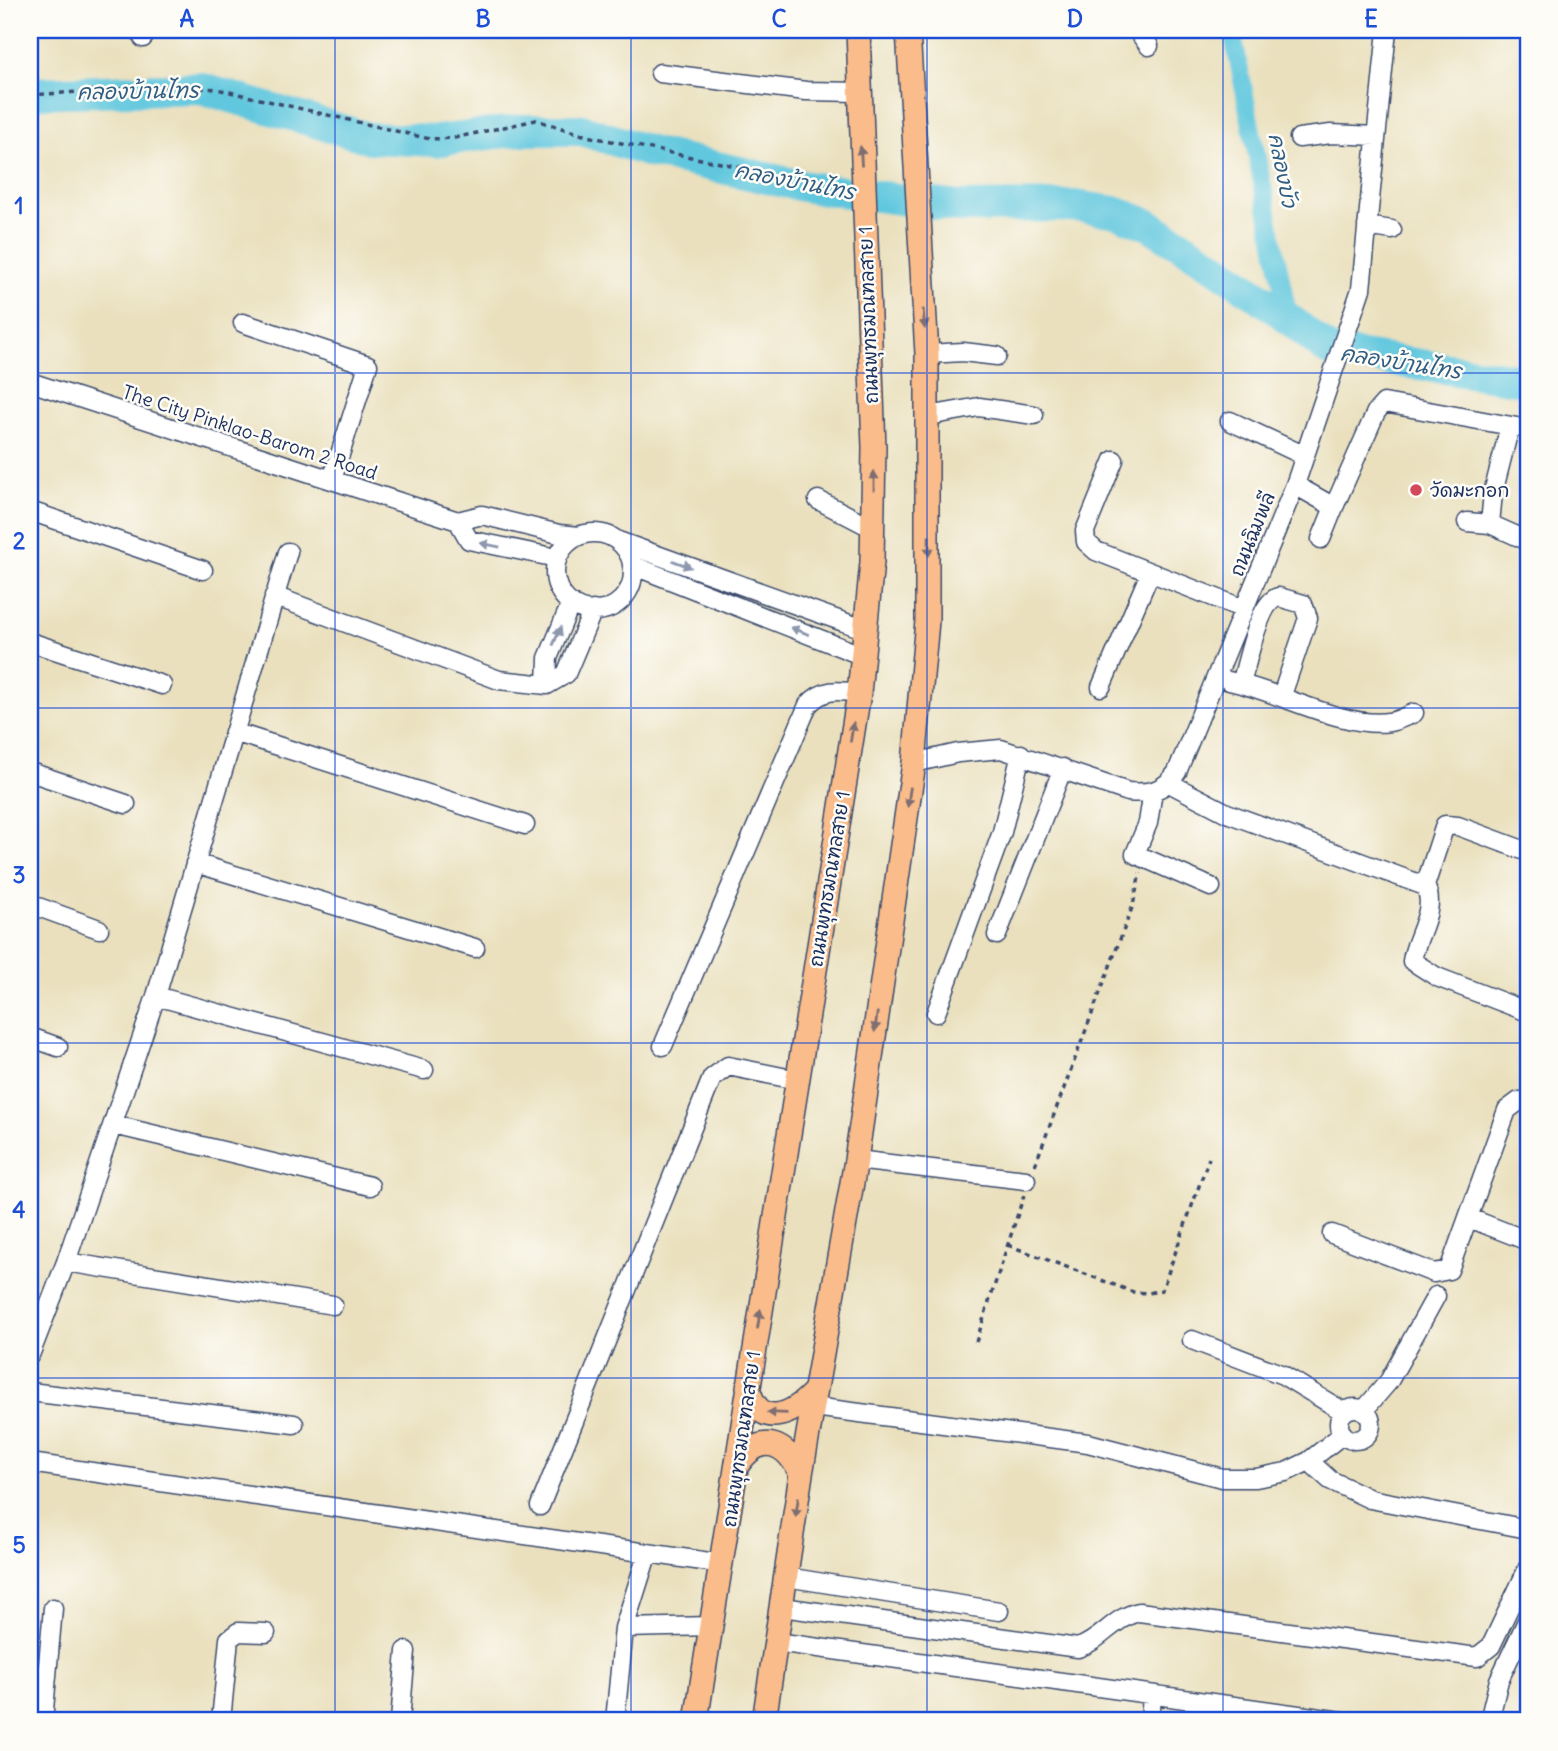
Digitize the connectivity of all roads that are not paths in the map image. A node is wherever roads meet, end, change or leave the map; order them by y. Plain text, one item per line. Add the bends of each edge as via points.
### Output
1 (848, 30) edge
2 (859, 30) edge
3 (908, 30) edge
4 (922, 30) edge
5 (1137, 30) edge
6 (1387, 30) edge
7 (1149, 46) dead end
8 (660, 73) dead end
9 (912, 78) junction
10 (859, 93) junction
11 (1376, 136) junction
12 (1299, 138) dead end
13 (1367, 226) junction
14 (1392, 229) dead end
15 (243, 323) dead end
16 (927, 354) junction
17 (997, 356) dead end
18 (30, 382) edge
19 (1034, 415) dead end
20 (928, 416) junction
21 (1230, 421) dead end
22 (1510, 426) junction
23 (1528, 429) edge
24 (1305, 456) junction
25 (1114, 460) dead end
26 (331, 480) junction
27 (1295, 485) junction
28 (818, 500) dead end
29 (1334, 507) junction
30 (30, 511) edge
31 (458, 521) junction
32 (1467, 522) dead end
33 (1490, 524) junction
34 (874, 529) junction
35 (579, 536) junction
36 (1321, 539) dead end
37 (618, 541) junction
38 (1528, 541) edge
39 (288, 552) dead end
40 (557, 558) junction
41 (632, 565) junction
42 (203, 569) dead end
43 (1150, 573) junction
44 (274, 596) junction
45 (571, 603) junction
46 (1244, 609) junction
47 (593, 610) junction
48 (866, 630) junction
49 (30, 642) edge
50 (863, 656) junction
51 (1215, 679) junction
52 (1241, 684) junction
53 (162, 685) dead end
54 (547, 685) junction
55 (1101, 687) dead end
56 (859, 694) junction
57 (1282, 695) junction
58 (1415, 713) dead end
59 (234, 732) junction
60 (1021, 754) junction
61 (914, 763) junction
62 (1063, 768) junction
63 (30, 772) edge
64 (1169, 783) junction
65 (1153, 791) junction
66 (126, 804) dead end
67 (525, 825) dead end
68 (1528, 852) edge
69 (195, 863) junction
70 (1425, 886) junction
71 (1211, 887) dead end
72 (30, 904) edge
73 (99, 929) dead end
74 (997, 935) dead end
75 (475, 948) dead end
76 (156, 996) junction
77 (1528, 1012) edge
78 (936, 1013) dead end
79 (30, 1037) edge
80 (58, 1046) dead end
81 (663, 1046) dead end
82 (424, 1070) dead end
83 (797, 1080) junction
84 (1528, 1102) edge
85 (114, 1125) junction
86 (856, 1160) junction
87 (1029, 1179) road end
88 (370, 1186) dead end
89 (1469, 1218) junction
90 (1332, 1234) dead end
91 (1528, 1241) edge
92 (66, 1262) junction
93 (1436, 1296) dead end
94 (333, 1305) dead end
95 (1192, 1339) dead end
96 (30, 1355) edge
97 (748, 1387) junction
98 (30, 1392) edge
99 (815, 1399) junction
100 (1364, 1410) junction
101 (1344, 1412) junction
102 (294, 1424) dead end
103 (1343, 1434) junction
104 (1310, 1461) junction
105 (30, 1463) edge
106 (738, 1464) junction
107 (802, 1474) junction
108 (540, 1506) dead end
109 (1528, 1529) edge
110 (646, 1555) junction
111 (723, 1564) junction
112 (1528, 1568) edge
113 (786, 1577) junction
114 (782, 1607) junction
115 (53, 1608) dead end
116 (999, 1611) dead end
117 (1528, 1619) edge
118 (713, 1626) junction
119 (624, 1628) junction
120 (266, 1633) dead end
121 (776, 1642) junction
122 (406, 1651) dead end
123 (1152, 1696) junction
124 (43, 1721) edge
125 (221, 1721) edge
126 (400, 1721) edge
127 (615, 1721) edge
128 (696, 1721) edge
129 (764, 1721) edge
130 (1150, 1721) edge
131 (1342, 1721) edge
132 (1489, 1721) edge

1 - 10 main road
2 - 10 main road, ถนนพุทธมณฑลสาย 1
3 - 9 main road
4 - 9 main road
5 - 7 street
6 - 11 street, ถนนฉิมพลี
8 - 10 street
9 -> 16 main road
34 -> 10 main road, ถนนพุทธมณฑลสาย 1
11 - 12 street
11 - 13 street, ถนนฉิมพลี
13 - 14 street
13 - 24 street, ถนนฉิมพลี via 1361,289
15 - 26 street via 368,365
16 - 17 street
16 - 20 main road
18 - 26 street, The City Pinklao-Barom 2 Road
19 - 20 street via 979,407
20 -> 61 main road via 927,621
21 - 24 street
22 - 23 street
22 - 29 street via 1384,403
22 - 33 street
24 - 27 street, ถนนฉิมพลี
25 - 43 street via 1085,531 1086,542 1096,551
26 - 31 street, The City Pinklao-Barom 2 Road
27 - 29 street
27 - 46 street, ถนนฉิมพลี
28 - 34 street
29 - 36 street
30 - 42 street
31 - 35 street via 482,515
40 -> 31 street via 469,540
32 - 33 street
33 - 38 street
34 - 48 main road, ถนนพุทธมณฑลสาย 1
35 - 37 street via 599,533
35 - 40 street
37 - 41 street
37 -> 48 street
39 - 44 street
40 - 45 street via 556,583
41 - 47 street via 633,578 620,600 609,608
50 -> 41 street
43 - 46 street
43 - 55 street
44 - 54 street via 499,680
44 - 59 street
45 - 47 street
54 -> 45 street via 548,658
46 - 51 street, ถนนฉิมพลี
47 - 54 street via 566,674
48 - 50 main road, ถนนพุทธมณฑลสาย 1
49 - 53 street
50 - 56 main road, ถนนพุทธมณฑลสาย 1
51 - 52 street
51 - 64 street, ถนนฉิมพลี
52 - 57 street
52 - 57 street via 1268,602 1279,597 1303,604 1308,618
56 - 81 street via 827,691 808,705
83 -> 56 main road, ถนนพุทธมณฑลสาย 1
57 - 58 street via 1360,721 1390,723
59 - 67 street
59 - 69 street
60 - 61 street via 987,749
60 - 62 street
60 - 78 street via 1002,832
61 -> 86 main road
62 - 65 street via 1128,792
62 - 74 street
63 - 66 street
64 - 65 street
64 - 70 street via 1227,813
65 - 71 street via 1148,823 1135,854
68 - 70 street via 1445,825
69 - 75 street
69 - 76 street
70 - 77 street via 1431,905 1412,961 1437,976
72 - 73 street
76 - 82 street
76 - 85 street
79 - 80 street
97 -> 83 main road, ถนนพุทธมณฑลสาย 1
83 - 108 street via 728,1066 712,1078
84 - 89 street via 1519,1101 1507,1110
85 - 88 street
85 - 92 street
86 - 87 street
86 - 99 main road
89 - 90 street via 1453,1261 1441,1273
89 - 91 street
92 - 94 street
92 - 96 street
93 - 100 street via 1389,1381
95 - 101 street via 1283,1375
99 -> 97 main road via 779,1415 757,1409
97 - 106 main road, ถนนพุทธมณฑลสาย 1
98 - 102 street
99 - 104 street via 1088,1443 1222,1478 1266,1476
99 - 107 main road
100 - 101 street
100 - 103 street via 1371,1421 1368,1434 1355,1440
101 - 103 street via 1340,1419
103 - 104 street
104 - 109 street via 1330,1480 1370,1499
105 - 110 street via 613,1546
106 - 107 main road via 754,1448 775,1445 793,1456
106 - 111 main road, ถนนพุทธมณฑลสาย 1
107 -> 113 main road
110 - 111 street
110 - 119 street
111 - 118 main road, ถนนพุทธมณฑลสาย 1
112 - 114 street via 1491,1646 1477,1657 1139,1612 1126,1615 1078,1648
113 - 114 main road
113 - 116 street
114 - 121 main road
115 - 124 street
117 - 132 street via 1499,1679
118 - 119 street
118 - 128 main road, ถนนพุทธมณฑลสาย 1
119 - 127 street
120 - 125 street via 238,1632 229,1639
121 - 123 street
121 - 129 main road
122 - 126 street
123 - 130 street
123 - 131 street

